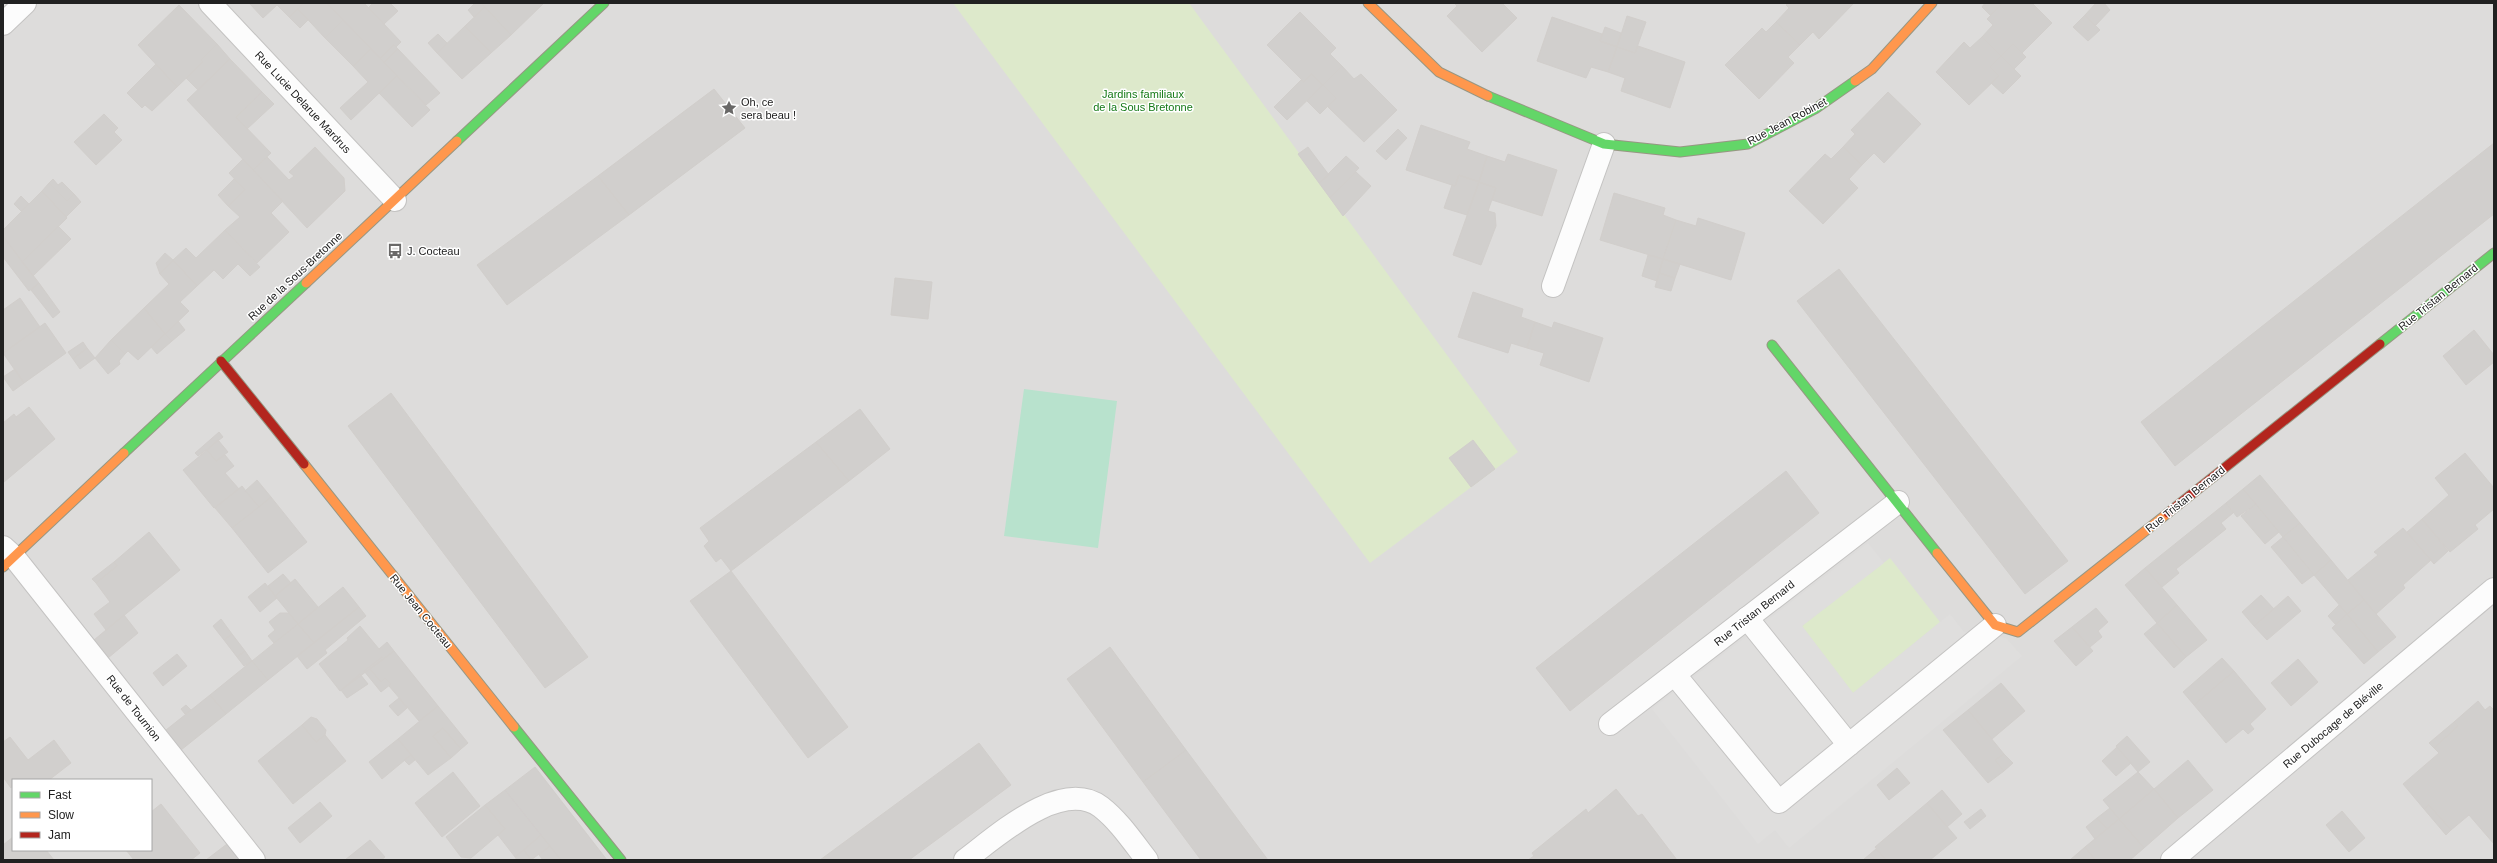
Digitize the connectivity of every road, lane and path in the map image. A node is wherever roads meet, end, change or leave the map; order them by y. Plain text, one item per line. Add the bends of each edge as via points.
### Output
1 (25, 3) edge
2 (210, 3) edge
3 (604, 3) edge
4 (1368, 3) edge
5 (1932, 3) edge
6 (3, 24) edge
7 (1604, 144) junction
8 (396, 200) junction
9 (2494, 253) edge
10 (1553, 286) dead end
11 (1772, 345) dead end
12 (221, 361) junction
13 (1898, 502) junction
14 (7, 557) edge
15 (2494, 590) edge
16 (1747, 618) junction
17 (1995, 625) junction
18 (1675, 674) junction
19 (1610, 724) dead end
20 (1849, 745) junction
21 (254, 860) edge
22 (620, 860) edge
23 (965, 860) edge
24 (1147, 860) edge
25 (2172, 860) edge

1 - 6 street
2 - 8 street, Rue Lucie Delarue Mardrus
3 - 8 street, Rue de la Sous-Bretonne
4 - 7 street, Rue Jean Robinet via 1439,72 1505,104
5 - 7 street, Rue Jean Robinet via 1872,70 1815,109 1748,144 1680,152
7 - 10 street
8 - 12 street, Rue de la Sous-Bretonne
9 - 17 street, Rue Tristan Bernard via 2018,632
11 - 13 street
12 - 14 street, Rue de la Sous-Bretonne
12 - 22 street, Rue Jean Cocteau
13 - 16 street, Rue Tristan Bernard
13 - 17 street
14 - 21 street, Rue de Tournion
15 - 25 street, Rue Dubocage de Bléville
16 - 18 street, Rue Tristan Bernard
16 - 20 street
17 - 20 street
18 - 19 street, Rue Tristan Bernard
18 - 20 street via 1779,802
23 - 24 street via 1027,815 1061,800 1086,799 1101,807

